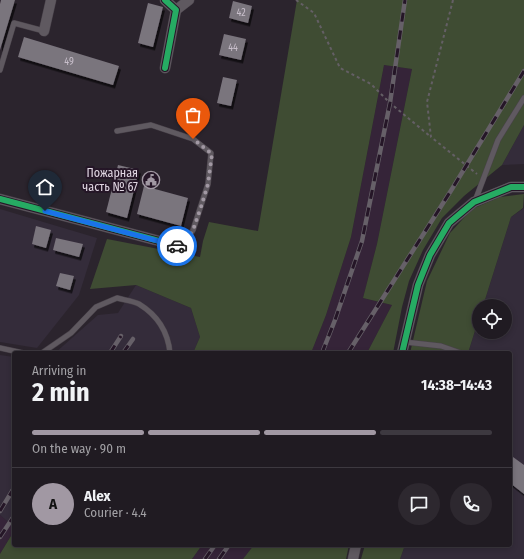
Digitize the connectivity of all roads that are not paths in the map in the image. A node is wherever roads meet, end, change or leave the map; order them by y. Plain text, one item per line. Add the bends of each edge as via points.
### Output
1 (51, 0) edge
2 (165, 0) edge
3 (189, 0) edge
4 (176, 10) junction
5 (44, 31) joint
6 (165, 68) dead end
7 (0, 70) edge
8 (524, 98) edge
9 (117, 130) dead end
10 (524, 187) edge
11 (0, 199) edge
12 (474, 202) junction
13 (182, 247) joint
14 (405, 342) junction
15 (0, 348) edge
16 (14, 351) edge
17 (45, 351) edge
18 (170, 351) edge
19 (403, 351) edge
20 (455, 351) edge
21 (356, 547) edge
22 (353, 559) edge

1 - 5 street
2 - 4 street
3 - 4 street
4 - 6 street
5 - 7 lane via 14,23
8 - 12 lane via 498,140
9 - 13 lane via 151,125 193,139 212,154 206,191 193,230
10 - 12 street via 511,187
11 - 13 street
12 - 14 street via 449,223 430,255 418,285
14 - 19 street
14 - 20 lane via 441,346
15 - 16 lane
17 - 18 lane via 71,333 96,307 117,298 138,304 158,319 169,342
21 - 22 street

